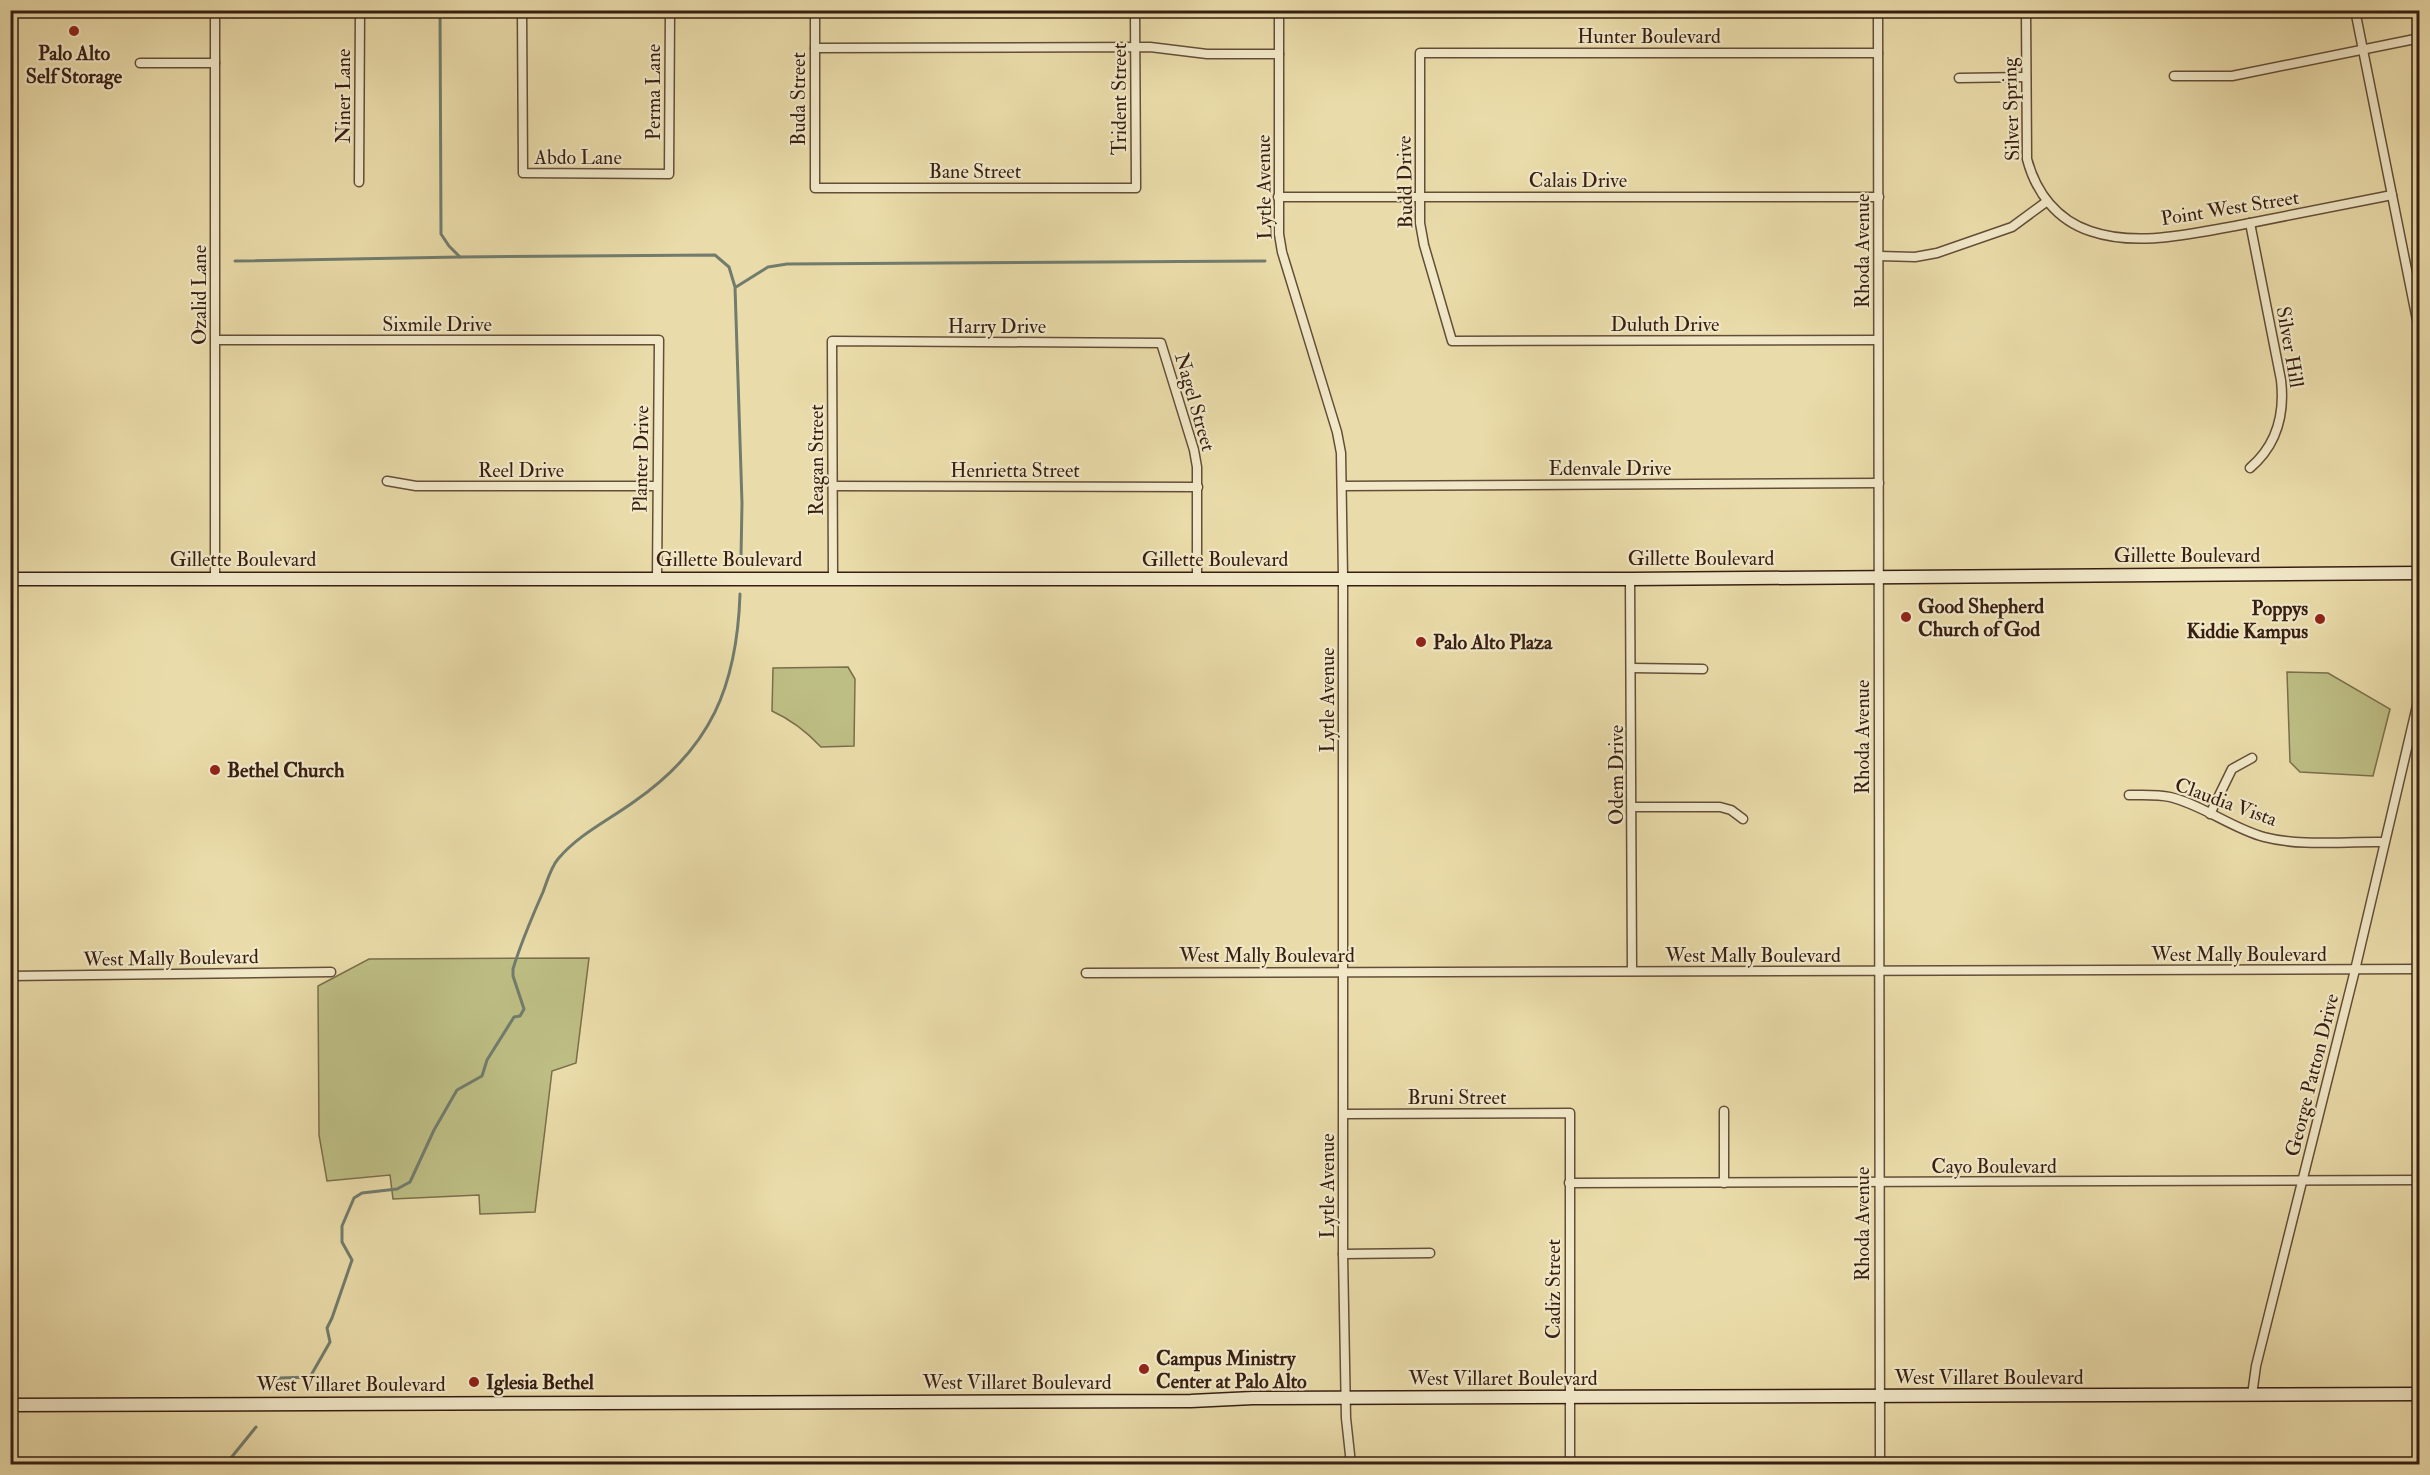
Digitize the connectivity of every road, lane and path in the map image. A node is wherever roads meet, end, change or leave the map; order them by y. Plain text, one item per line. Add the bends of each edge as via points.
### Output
1 (215, 10) edge
2 (360, 10) edge
3 (522, 10) edge
4 (670, 10) edge
5 (815, 10) edge
6 (1135, 10) edge
7 (1279, 10) edge
8 (1878, 10) edge
9 (2026, 10) edge
10 (2355, 10) edge
11 (2420, 38) edge
12 (1135, 47) junction
13 (815, 48) junction
14 (2363, 50) junction
15 (1420, 53) joint
16 (1878, 53) junction
17 (1279, 54) junction
18 (140, 63) dead end
19 (215, 63) junction
20 (2174, 76) dead end
21 (2026, 77) junction
22 (1959, 78) dead end
23 (669, 174) joint
24 (359, 182) dead end
25 (815, 188) joint
26 (1136, 188) joint
27 (2392, 195) junction
28 (1278, 197) junction
29 (1420, 197) junction
30 (1879, 197) junction
31 (2046, 202) junction
32 (2250, 223) junction
33 (1879, 256) junction
34 (2420, 336) edge
35 (216, 340) junction
36 (658, 340) joint
37 (1878, 340) junction
38 (832, 341) joint
39 (1452, 341) joint
40 (1161, 343) joint
41 (2250, 468) dead end
42 (387, 481) dead end
43 (1879, 483) junction
44 (656, 486) junction
45 (833, 486) junction
46 (1342, 486) junction
47 (1198, 487) junction
48 (2420, 573) edge
49 (1879, 576) junction
50 (1343, 577) junction
51 (1197, 578) junction
52 (10, 579) edge
53 (215, 579) junction
54 (657, 579) junction
55 (833, 579) junction
56 (1630, 579) junction
57 (1632, 668) junction
58 (1703, 669) dead end
59 (2420, 693) edge
60 (2252, 758) dead end
61 (2129, 795) dead end
62 (1632, 807) junction
63 (2210, 814) junction
64 (1743, 819) dead end
65 (2384, 842) junction
66 (2420, 969) edge
67 (2355, 970) junction
68 (1632, 971) junction
69 (1878, 971) junction
70 (331, 972) dead end
71 (1344, 972) junction
72 (1086, 973) dead end
73 (10, 976) edge
74 (1724, 1111) dead end
75 (1570, 1113) joint
76 (1344, 1114) junction
77 (2302, 1180) junction
78 (2420, 1180) edge
79 (1569, 1183) junction
80 (1724, 1183) junction
81 (1879, 1183) junction
82 (1430, 1253) dead end
83 (1344, 1254) junction
84 (2420, 1394) edge
85 (2252, 1395) junction
86 (1571, 1397) junction
87 (1879, 1397) junction
88 (1346, 1398) junction
89 (10, 1405) edge
90 (1351, 1464) edge
91 (1570, 1464) edge
92 (1880, 1464) edge

1 - 19 street, Ozalid Lane
2 - 24 street, Niner Lane
3 - 23 street, Abdo Lane via 523,173
4 - 23 street, Perma Lane
5 - 13 street, Buda Street
6 - 12 street, Trident Street
7 - 17 street, Lytle Avenue
8 - 16 street, Rhoda Avenue
9 - 21 street, Silver Spring
10 - 14 street
11 - 14 street
12 - 13 street
12 - 17 street via 1207,54
12 - 26 street, Trident Street
13 - 25 street, Buda Street
14 - 20 street via 2232,76
14 - 27 street
15 - 16 street, Hunter Boulevard
15 - 29 street, Budd Drive
16 - 30 street, Rhoda Avenue
17 - 28 street, Lytle Avenue
18 - 19 street
19 - 35 street, Ozalid Lane
21 - 22 street
21 - 31 street, Silver Spring via 2027,159
25 - 26 street, Bane Street
27 - 32 street, Point West Street
27 - 34 street
28 - 29 street, Calais Drive
28 - 46 street, Lytle Avenue via 1282,252 1337,432
29 - 30 street, Calais Drive
29 - 39 street, Budd Drive via 1424,244
30 - 33 street, Rhoda Avenue
31 - 32 street, Point West Street via 2071,223 2109,236 2173,236
31 - 33 street via 2012,226 1937,253
32 - 41 street, Silver Hill via 2283,401 2273,441
33 - 37 street, Rhoda Avenue
35 - 36 street, Sixmile Drive
35 - 53 street, Ozalid Lane
36 - 44 street, Planter Drive
37 - 39 street, Duluth Drive
37 - 43 street, Rhoda Avenue
38 - 40 street, Harry Drive
38 - 45 street, Reagan Street
40 - 47 street, Nagel Street via 1194,450
42 - 44 street, Reel Drive via 416,486
43 - 46 street, Edenvale Drive
43 - 49 street, Rhoda Avenue
44 - 54 street, Planter Drive
45 - 47 street, Henrietta Street
45 - 55 street, Reagan Street
46 - 50 street, Lytle Avenue
47 - 51 street, Nagel Street
48 - 49 main road, Gillette Boulevard
49 - 56 main road, Gillette Boulevard
49 - 69 street, Rhoda Avenue
50 - 51 main road, Gillette Boulevard
50 - 56 main road, Gillette Boulevard
50 - 71 street, Lytle Avenue
51 - 55 main road, Gillette Boulevard
52 - 53 main road, Gillette Boulevard
53 - 54 main road, Gillette Boulevard
54 - 55 main road, Gillette Boulevard
56 - 57 street, Odem Drive
57 - 58 street
57 - 62 street, Odem Drive
59 - 65 street, George Patton Drive
60 - 63 street via 2232,769
61 - 63 street, Claudia Vista via 2170,797
62 - 64 street via 1720,807
62 - 68 street, Odem Drive
63 - 65 street, Claudia Vista via 2247,832 2289,841
65 - 67 street, George Patton Drive
66 - 67 street, West Mally Boulevard
67 - 69 street, West Mally Boulevard
67 - 77 street, George Patton Drive
68 - 69 street, West Mally Boulevard
68 - 71 street, West Mally Boulevard
69 - 81 street, Rhoda Avenue
70 - 73 street, West Mally Boulevard
71 - 72 street, West Mally Boulevard
71 - 76 street, Lytle Avenue
74 - 80 street
75 - 76 street, Bruni Street
75 - 79 street, Cadiz Street
76 - 83 street, Lytle Avenue
77 - 78 street, Cayo Boulevard
77 - 81 street, Cayo Boulevard
77 - 85 street, George Patton Drive
79 - 80 street, Cayo Boulevard
79 - 86 street, Cadiz Street
80 - 81 street, Cayo Boulevard
81 - 87 street, Rhoda Avenue
82 - 83 street
83 - 88 street, Lytle Avenue
84 - 85 main road, West Villaret Boulevard
85 - 87 main road, West Villaret Boulevard
86 - 87 main road, West Villaret Boulevard
86 - 88 main road, West Villaret Boulevard
86 - 91 street, Cadiz Street
87 - 92 street, Rhoda Avenue
88 - 89 main road, West Villaret Boulevard
88 - 90 street, Lytle Avenue

